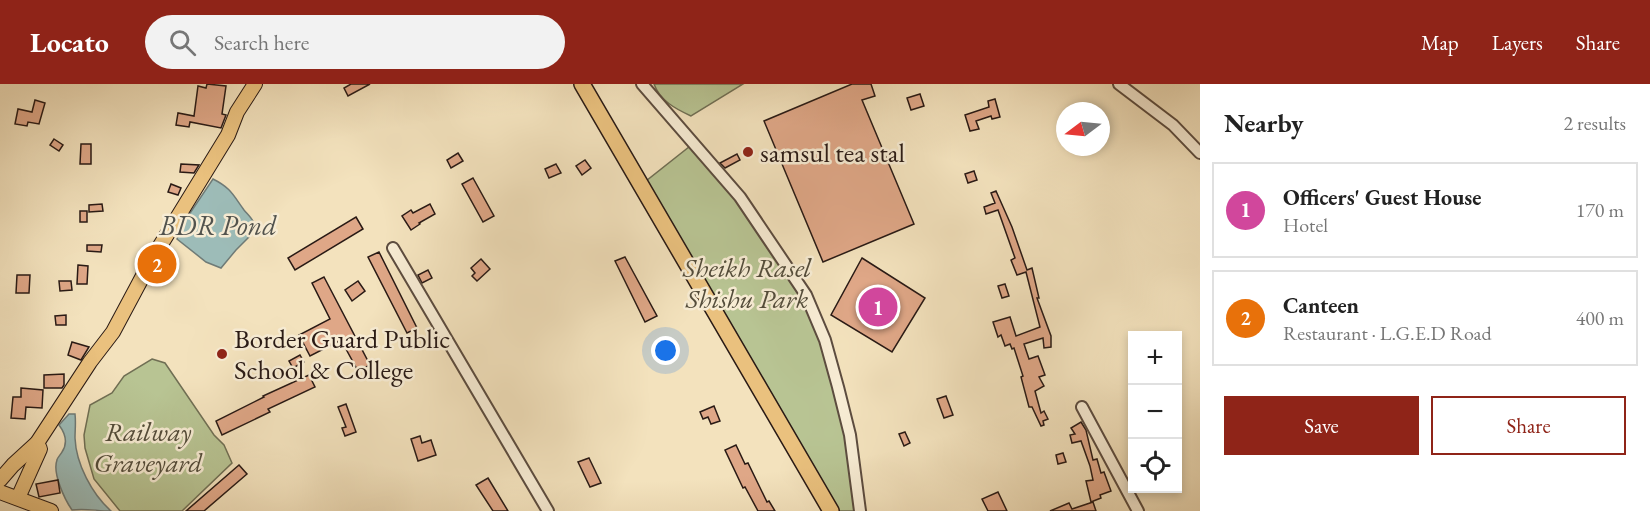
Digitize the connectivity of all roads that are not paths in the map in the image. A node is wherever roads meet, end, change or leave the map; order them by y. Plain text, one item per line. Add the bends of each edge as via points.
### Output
1 (255, 84) edge
2 (582, 84) edge
3 (642, 84) edge
4 (1119, 84) edge
5 (1200, 153) edge
6 (393, 248) dead end
7 (1082, 407) dead end
8 (37, 443) junction
9 (0, 480) edge
10 (0, 492) edge
11 (18, 498) junction
12 (51, 511) edge
13 (548, 511) edge
14 (831, 511) edge
15 (860, 511) edge
16 (1138, 511) edge

1 - 8 main road via 113,332
2 - 14 highway
3 - 15 street via 740,197 806,296 825,339 838,387 850,435
4 - 5 street via 1173,125
6 - 13 street
7 - 16 street
8 - 9 main road
8 - 11 main road via 40,449
10 - 11 main road
11 - 12 main road

